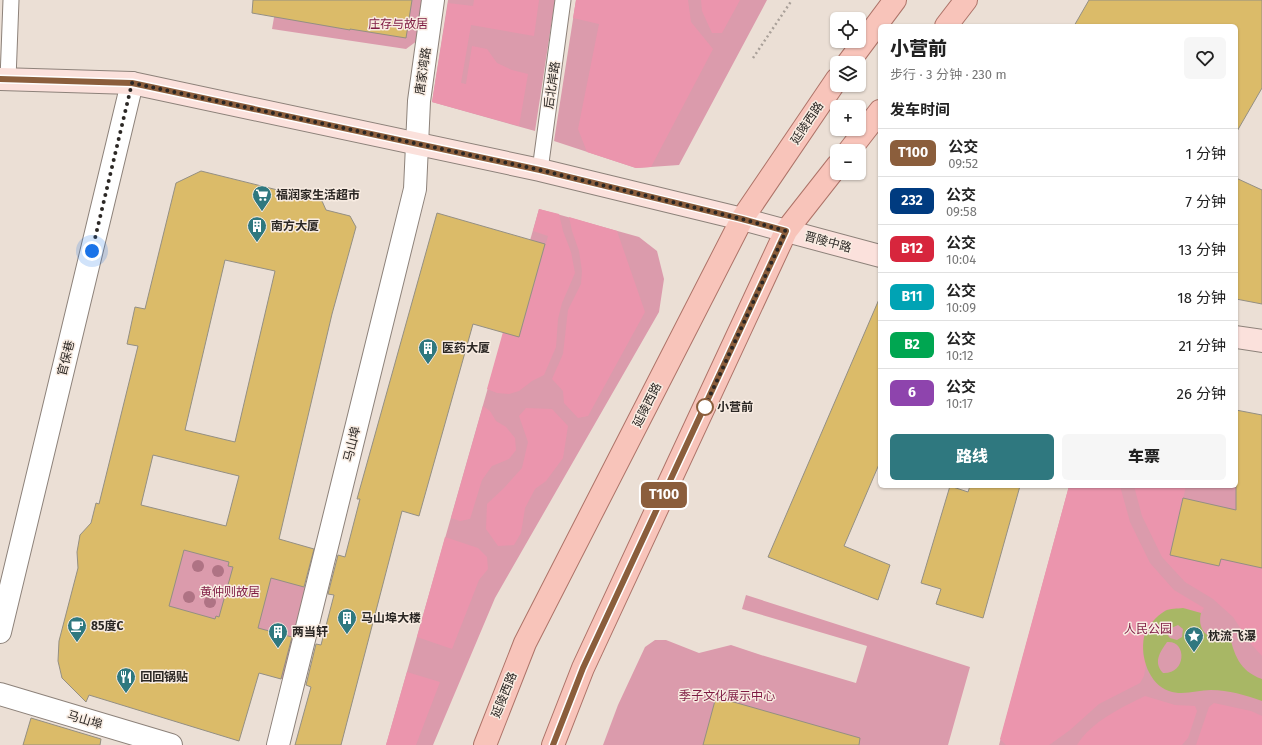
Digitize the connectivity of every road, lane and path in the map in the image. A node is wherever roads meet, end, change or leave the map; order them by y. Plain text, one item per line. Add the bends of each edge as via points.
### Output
1 (11, 0) edge
2 (433, 0) edge
3 (564, 0) edge
4 (792, 0) edge
5 (895, 0) edge
6 (966, 0) edge
7 (948, 24) edge
8 (853, 56) edge
9 (753, 58) dead end
10 (4, 79) edge
11 (132, 83) junction
12 (830, 89) edge
13 (878, 114) edge
14 (418, 143) junction
15 (854, 144) edge
16 (540, 170) junction
17 (830, 175) edge
18 (742, 219) junction
19 (786, 231) junction
20 (878, 255) edge
21 (1238, 337) edge
22 (1262, 341) edge
23 (0, 632) edge
24 (0, 694) edge
25 (170, 745) edge
26 (278, 745) edge
27 (485, 745) edge
28 (554, 745) edge

1 - 10 lane
2 - 14 street, 唐家湾路 via 419,101
3 - 16 lane, 后北岸路
4 - 9 path
5 - 8 main road
6 - 7 main road
10 - 11 main road, 晋陵中路
11 - 14 main road, 晋陵中路
11 - 23 street, 官保巷
12 - 18 main road, 延陵西路
13 - 15 main road
14 - 16 main road, 晋陵中路
14 - 26 street, 马山埠 via 415,189
16 - 18 main road, 晋陵中路
17 - 19 main road
18 - 19 main road, 晋陵中路
18 - 27 main road, 延陵西路 via 525,643
19 - 20 main road, 晋陵中路
19 - 28 main road via 583,668
21 - 22 main road
24 - 25 street, 马山埠

